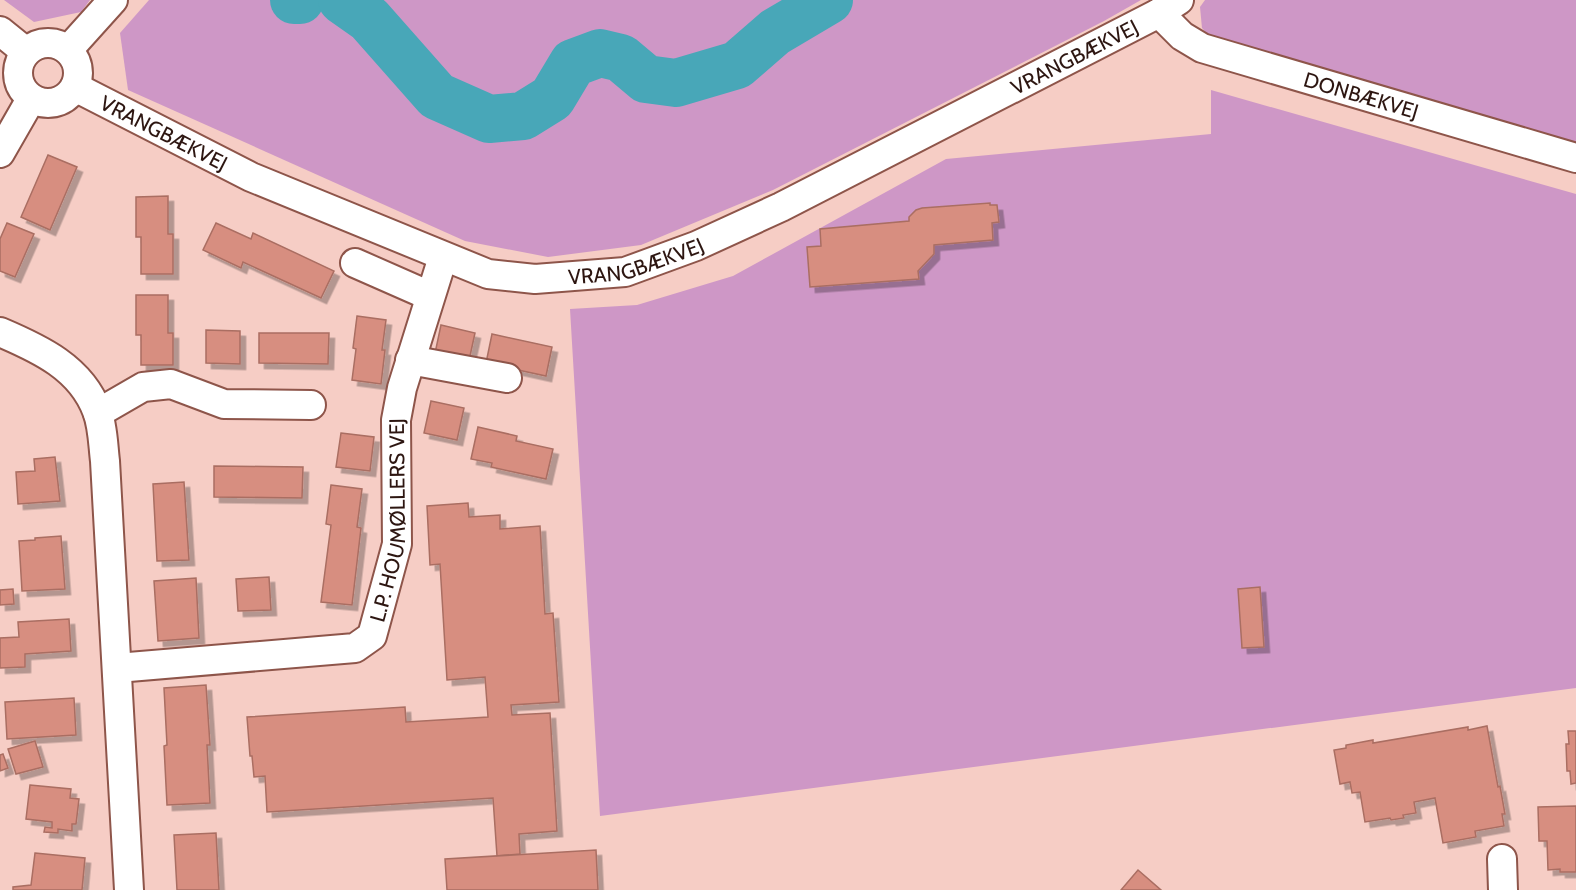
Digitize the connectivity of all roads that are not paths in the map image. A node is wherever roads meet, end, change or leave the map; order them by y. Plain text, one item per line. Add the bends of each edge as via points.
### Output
1 (113, 0) edge
2 (1169, 6) edge
3 (0, 31) edge
4 (68, 50) junction
5 (26, 52) junction
6 (75, 87) junction
7 (31, 99) junction
8 (0, 153) edge
9 (1576, 158) edge
10 (443, 256) junction
11 (355, 263) dead end
12 (430, 296) junction
13 (0, 332) edge
14 (410, 360) junction
15 (507, 378) dead end
16 (311, 405) dead end
17 (98, 413) junction
18 (117, 668) junction
19 (1502, 859) dead end
20 (129, 890) edge
21 (1503, 890) edge

1 - 4 street
2 - 9 street, DONBÆKVEJ via 1182,36 1202,48
2 - 10 street, VRANGBÆKVEJ via 781,207 696,246 625,272 535,279 488,274
3 - 5 street
4 - 5 street via 47,43
4 - 6 street via 78,67
5 - 7 street via 18,76
6 - 7 street via 66,98 53,103
6 - 10 street, VRANGBÆKVEJ via 251,177
7 - 8 street
10 - 12 street, L.P. HOUMØLLERS VEJ
11 - 12 street
12 - 14 street, L.P. HOUMØLLERS VEJ
13 - 17 street via 62,364 85,386
14 - 15 street
14 - 18 street, L.P. HOUMØLLERS VEJ via 396,420 397,544 372,636 355,648
16 - 17 street via 224,404 171,384 143,387
17 - 18 street via 105,461
18 - 20 street
19 - 21 street

